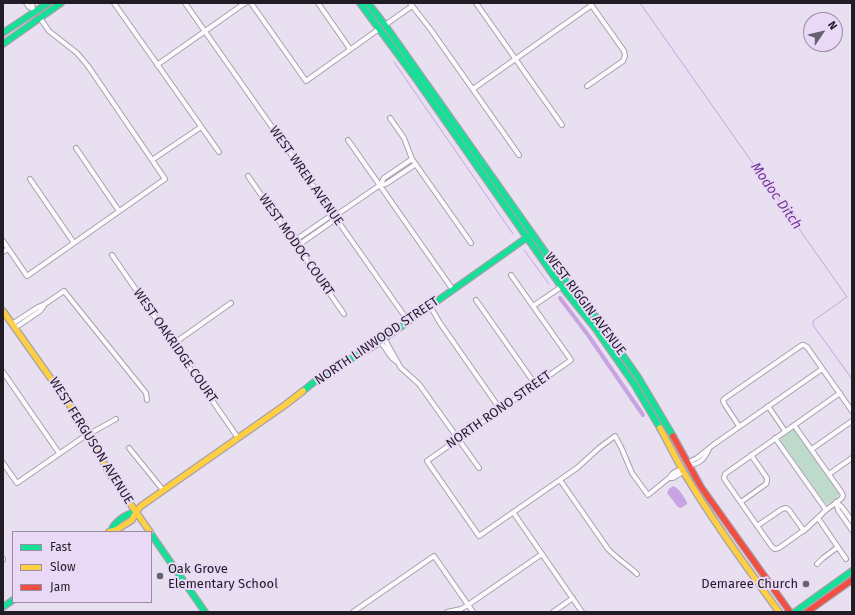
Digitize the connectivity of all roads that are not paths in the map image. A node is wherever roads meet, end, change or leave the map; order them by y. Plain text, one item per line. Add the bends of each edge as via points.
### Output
1 (26, 3) edge
2 (32, 3) edge
3 (48, 3) edge
4 (55, 3) edge
5 (61, 3) edge
6 (114, 3) edge
7 (185, 3) edge
8 (245, 3) edge
9 (251, 3) edge
10 (318, 3) edge
11 (360, 3) edge
12 (364, 3) edge
13 (368, 3) edge
14 (476, 3) edge
15 (411, 4) edge
16 (591, 4) edge
17 (34, 10) junction
18 (40, 18) junction
19 (385, 25) junction
20 (379, 29) junction
21 (205, 31) junction
22 (3, 33) edge
23 (16, 34) junction
24 (3, 44) edge
25 (350, 49) junction
26 (516, 59) junction
27 (157, 65) junction
28 (416, 67) junction
29 (586, 86) dead end
30 (473, 90) junction
31 (390, 118) dead end
32 (562, 125) dead end
33 (201, 127) junction
34 (348, 140) dead end
35 (76, 148) dead end
36 (219, 152) dead end
37 (519, 156) dead end
38 (412, 159) junction
39 (152, 160) junction
40 (416, 164) junction
41 (248, 176) dead end
42 (30, 179) dead end
43 (380, 185) junction
44 (119, 211) junction
45 (335, 216) junction
46 (533, 234) junction
47 (527, 238) junction
48 (3, 241) edge
49 (294, 241) junction
50 (74, 243) junction
51 (471, 243) dead end
52 (297, 246) junction
53 (8, 249) junction
54 (3, 252) edge
55 (112, 255) dead end
56 (511, 275) dead end
57 (561, 287) junction
58 (453, 290) junction
59 (476, 300) dead end
60 (231, 303) dead end
61 (430, 306) junction
62 (533, 306) junction
63 (3, 311) edge
64 (344, 314) dead end
65 (408, 321) junction
66 (14, 326) junction
67 (382, 340) junction
68 (174, 344) junction
69 (822, 369) junction
70 (3, 372) edge
71 (536, 384) junction
72 (840, 393) junction
73 (147, 400) dead end
74 (768, 406) junction
75 (500, 409) junction
76 (852, 411) edge
77 (116, 419) dead end
78 (852, 421) edge
79 (658, 424) junction
80 (794, 425) junction
81 (739, 426) junction
82 (785, 431) junction
83 (89, 434) junction
84 (238, 438) junction
85 (775, 438) junction
86 (458, 439) junction
87 (129, 448) dead end
88 (812, 449) junction
89 (59, 453) junction
90 (751, 455) junction
91 (852, 458) edge
92 (3, 463) edge
93 (688, 465) junction
94 (479, 468) dead end
95 (683, 471) junction
96 (829, 474) junction
97 (560, 480) junction
98 (163, 490) junction
99 (740, 502) junction
100 (836, 502) junction
101 (715, 507) junction
102 (826, 510) junction
103 (136, 512) junction
104 (513, 512) junction
105 (818, 518) junction
106 (851, 523) edge
107 (757, 526) junction
108 (852, 530) edge
109 (110, 531) edge
110 (149, 531) edge
111 (804, 531) junction
112 (152, 536) edge
113 (838, 547) junction
114 (542, 554) junction
115 (846, 559) dead end
116 (817, 564) dead end
117 (852, 571) edge
118 (637, 574) dead end
119 (852, 580) edge
120 (572, 598) junction
121 (12, 601) edge
122 (468, 605) junction
123 (3, 607) edge
124 (205, 612) edge
125 (354, 612) edge
126 (447, 612) edge
127 (472, 612) edge
128 (553, 612) edge
129 (582, 612) edge
130 (779, 612) edge
131 (790, 612) edge
132 (795, 612) edge
133 (807, 612) edge

1 - 17 street
2 - 17 street
3 - 17 main road
4 - 18 main road via 43,11
5 - 18 main road
6 - 27 street
7 - 21 street, WEST WREN AVENUE
8 - 21 street
9 - 25 street via 306,81
10 - 25 street
11 - 20 main road, WEST RIGGIN AVENUE
12 - 19 main road via 380,24
13 - 19 main road, WEST RIGGIN AVENUE
14 - 26 street
15 - 19 street
15 - 30 street
16 - 26 street
16 - 29 street via 625,56 623,61
17 - 22 main road
17 - 23 main road via 36,16 17,30
18 - 23 main road
18 - 39 street via 49,31 77,53 88,66
19 - 28 main road, WEST RIGGIN AVENUE
20 - 25 street
20 - 28 main road via 386,32 410,64
20 - 47 main road, WEST RIGGIN AVENUE
21 - 27 street
21 - 45 street, WEST WREN AVENUE
23 - 24 main road
26 - 30 street
26 - 32 street
27 - 33 street
28 - 46 main road, WEST RIGGIN AVENUE
30 - 37 street
31 - 38 street via 404,138
33 - 36 street
33 - 39 street
34 - 43 street
35 - 44 street
38 - 40 street
38 - 43 street via 384,178
39 - 44 street via 165,179
40 - 43 street via 386,184
40 - 51 street
41 - 49 street, WEST MODOC COURT
42 - 50 street
43 - 45 street
43 - 58 street
44 - 50 street
45 - 49 street via 329,217
45 - 52 street via 332,221
45 - 65 street, WEST WREN AVENUE
46 - 47 main road, NORTH LINWOOD STREET
46 - 93 main road, WEST RIGGIN AVENUE via 638,377
47 - 57 main road, WEST RIGGIN AVENUE
47 - 58 main road, NORTH LINWOOD STREET
48 - 53 street
49 - 52 street, WEST MODOC COURT
50 - 53 street via 27,276
52 - 64 street, WEST MODOC COURT
53 - 54 street
55 - 68 street, WEST OAKRIDGE COURT
56 - 62 street
57 - 62 street
57 - 79 main road, WEST RIGGIN AVENUE via 634,384
58 - 61 main road, NORTH LINWOOD STREET
59 - 71 street
60 - 68 street
61 - 65 main road, NORTH LINWOOD STREET
61 - 75 street
62 - 71 street, NORTH RONO STREET via 571,360
63 - 66 main road, WEST FERGUSON AVENUE
65 - 67 main road, NORTH LINWOOD STREET
66 - 73 street via 64,291 146,393
66 - 83 main road, WEST FERGUSON AVENUE
67 - 84 main road, NORTH LINWOOD STREET via 327,372
67 - 86 street via 392,358 424,390
68 - 84 street, WEST OAKRIDGE COURT
69 - 72 street
69 - 74 street
69 - 81 street via 807,346 800,346 794,350 723,401
70 - 89 street
71 - 75 street, NORTH RONO STREET
72 - 76 street
72 - 80 street
74 - 81 street
74 - 82 street
75 - 86 street, NORTH RONO STREET
77 - 83 street
78 - 88 street
79 - 93 main road via 666,432 685,465
79 - 95 main road, WEST RIGGIN AVENUE
80 - 82 street
80 - 88 street
81 - 93 street via 702,457
82 - 85 street
83 - 89 street
83 - 103 main road, WEST FERGUSON AVENUE via 107,469
84 - 98 main road, NORTH LINWOOD STREET
85 - 90 street
85 - 102 street
86 - 94 street
86 - 104 street, NORTH RONO STREET via 427,461 479,536
87 - 98 street
88 - 96 street
89 - 92 street via 17,483
90 - 99 street via 724,476
90 - 99 street via 767,481
91 - 96 street
93 - 101 main road, WEST RIGGIN AVENUE
95 - 97 street via 678,470 648,495 632,473 614,436
95 - 101 main road via 688,473 706,501
95 - 130 main road, WEST RIGGIN AVENUE via 728,541
96 - 100 street via 843,496
97 - 104 street
97 - 118 street via 608,549
98 - 103 main road, NORTH LINWOOD STREET
99 - 107 street
100 - 102 street
100 - 106 street via 838,510
101 - 131 main road, WEST RIGGIN AVENUE
102 - 105 street
103 - 109 main road, NORTH LINWOOD STREET via 128,514
103 - 110 main road, WEST FERGUSON AVENUE
104 - 114 street
105 - 111 street
105 - 113 street
106 - 108 street
107 - 111 street via 786,508
107 - 111 street via 775,549
112 - 124 main road, WEST FERGUSON AVENUE
113 - 115 street
113 - 116 street
114 - 120 street
114 - 122 street
117 - 132 main road
119 - 133 main road
120 - 128 street
120 - 129 street
121 - 123 main road
122 - 125 street via 434,556
122 - 126 street
122 - 127 street

